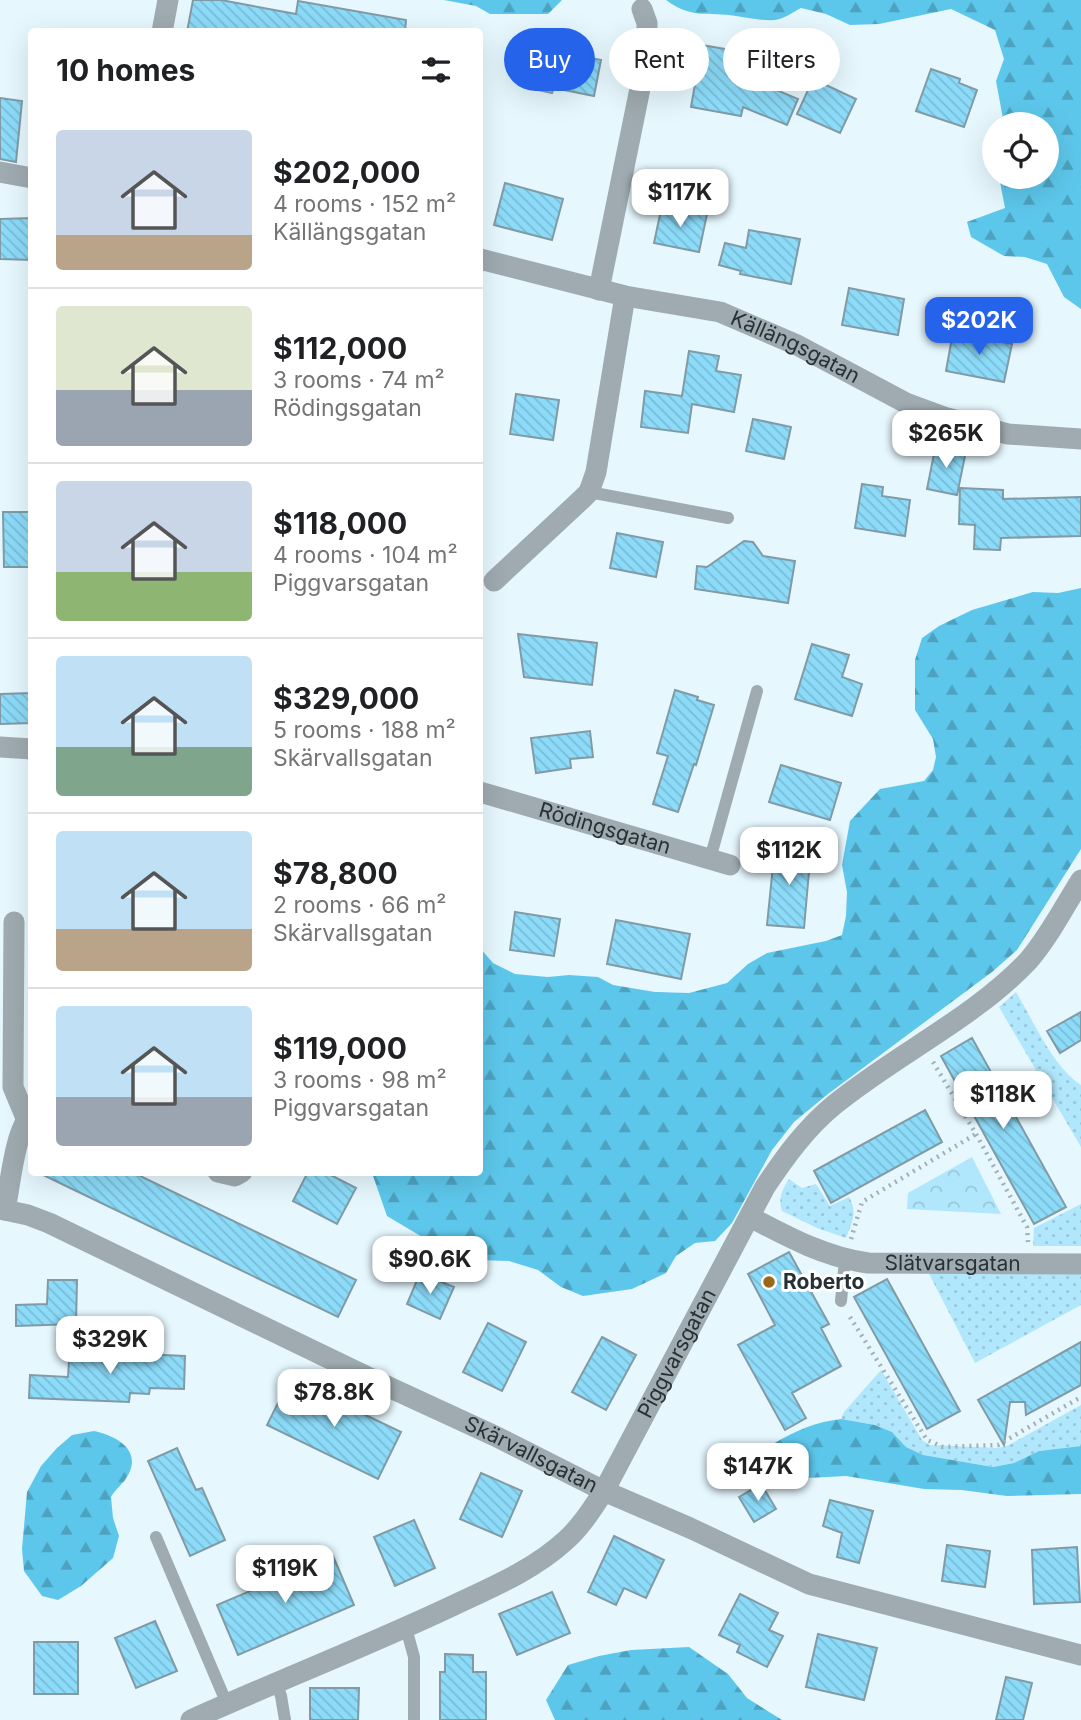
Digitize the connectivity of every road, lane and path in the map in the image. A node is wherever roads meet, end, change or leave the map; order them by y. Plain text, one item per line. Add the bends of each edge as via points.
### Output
1 (168, 0) edge
2 (642, 9) dead end
3 (163, 28) edge
4 (0, 172) edge
5 (28, 176) edge
6 (483, 260) edge
7 (599, 290) junction
8 (625, 296) junction
9 (1081, 439) edge
10 (589, 492) junction
11 (729, 518) dead end
12 (487, 584) edge
13 (757, 691) dead end
14 (0, 747) edge
15 (28, 749) edge
16 (483, 793) edge
17 (710, 859) junction
18 (730, 865) dead end
19 (1081, 880) edge
20 (14, 922) dead end
21 (921, 1043) junction
22 (28, 1114) edge
23 (28, 1118) edge
24 (976, 1134) junction
25 (3, 1209) edge
26 (750, 1217) junction
27 (845, 1259) junction
28 (1028, 1263) junction
29 (1081, 1264) edge
30 (841, 1301) joint
31 (1081, 1397) edge
32 (604, 1491) junction
33 (156, 1537) dead end
34 (406, 1628) junction
35 (1081, 1655) edge
36 (276, 1682) junction
37 (227, 1704) junction
38 (191, 1720) edge
39 (285, 1720) edge
40 (414, 1720) edge

1 - 3 street
2 - 7 street via 647,54
4 - 5 street
6 - 7 street, Källängsgatan
7 - 8 street, Källängsgatan
8 - 9 street, Källängsgatan via 712,310 743,321 906,403 947,418 1009,434
8 - 10 street
10 - 11 lane
10 - 12 street
13 - 17 lane
14 - 15 street
16 - 17 street, Rödingsgatan
17 - 18 street, Rödingsgatan
19 - 21 street, Piggvarsgatan via 1027,961
20 - 22 street via 13,1087
21 - 24 path
21 - 26 street, Piggvarsgatan via 834,1106 807,1132 765,1187
23 - 25 street via 21,1130
24 - 27 path via 862,1202
24 - 28 path via 1027,1227
25 - 32 street, Skärvallsgatan via 81,1238
26 - 27 street, Slätvarsgatan
26 - 32 street, Piggvarsgatan
27 - 28 street, Slätvarsgatan
27 - 30 lane
28 - 29 street, Slätvarsgatan
30 - 31 path via 926,1440 943,1447 998,1445
32 - 34 street, Piggvarsgatan via 586,1519 538,1562
32 - 35 street, Skärvallsgatan via 809,1584
33 - 37 lane
34 - 36 street, Piggvarsgatan
34 - 40 lane via 414,1657
36 - 37 street, Piggvarsgatan
36 - 39 lane
37 - 38 street, Piggvarsgatan

